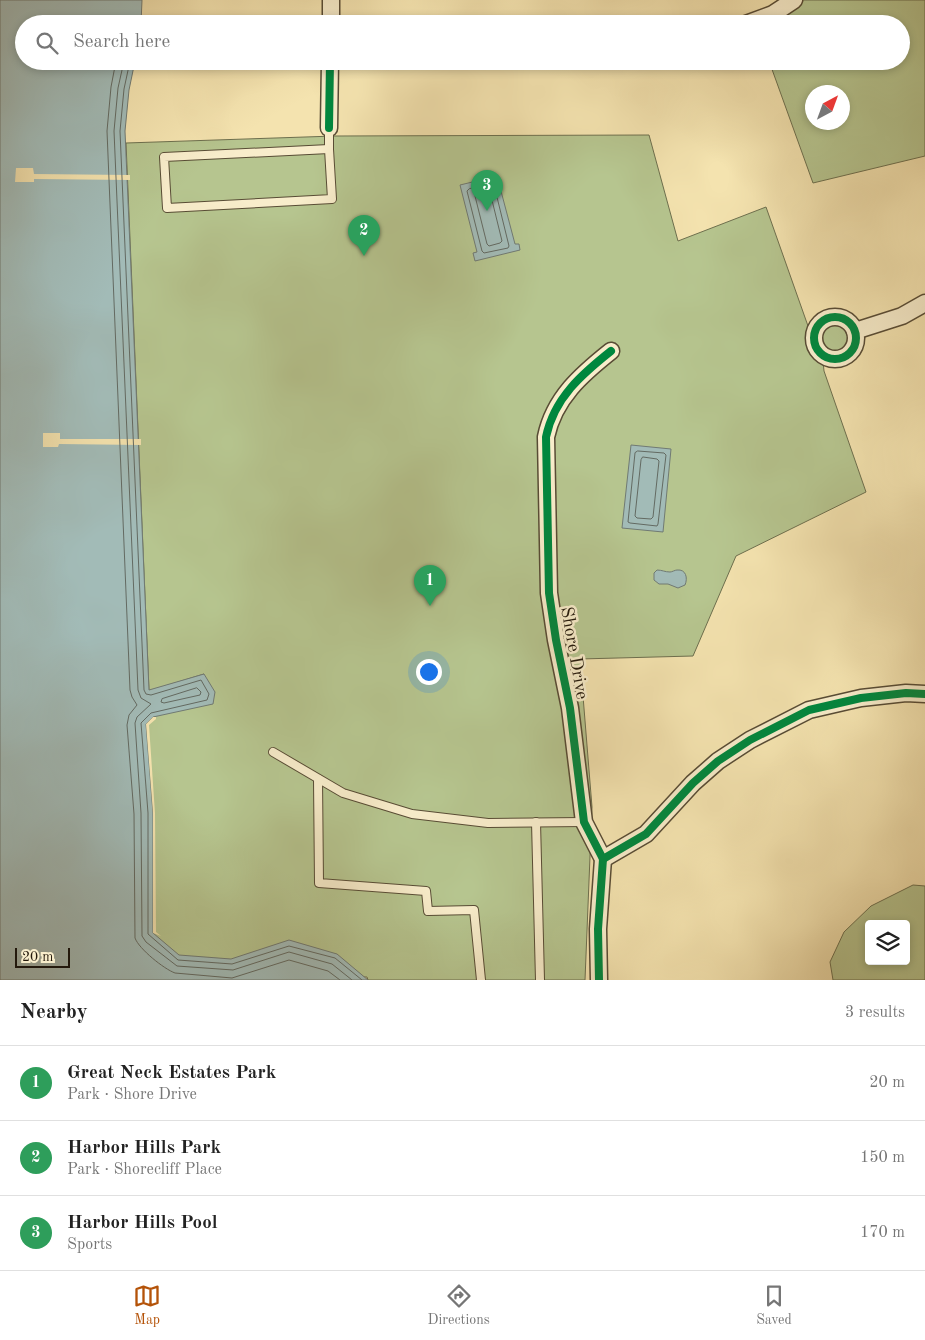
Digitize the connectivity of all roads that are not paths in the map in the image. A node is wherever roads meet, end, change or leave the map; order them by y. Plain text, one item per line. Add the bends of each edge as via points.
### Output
1 (331, 0) edge
2 (794, 0) edge
3 (331, 15) edge
4 (770, 15) edge
5 (330, 70) edge
6 (329, 128) joint
7 (328, 149) junction
8 (925, 303) edge
9 (855, 332) dead end
10 (611, 351) dead end
11 (925, 694) edge
12 (272, 752) dead end
13 (318, 779) junction
14 (536, 822) junction
15 (584, 822) junction
16 (603, 859) junction
17 (481, 980) edge
18 (540, 980) edge
19 (600, 980) edge

1 - 3 street
2 - 4 street
5 - 6 street
6 - 7 lane
7 - 7 lane via 164,157 167,208 332,199
8 - 9 street via 902,316
10 - 15 street, Shore Drive via 568,389 550,420 546,437 549,593 570,708
11 - 16 street via 861,698 809,710 750,740 692,783 646,834
12 - 13 lane
13 - 14 lane via 343,793 412,814 488,823
13 - 17 lane via 319,883 426,891 428,911 474,910
14 - 15 lane
14 - 18 lane
15 - 16 street, Shore Drive
16 - 19 street via 598,929

